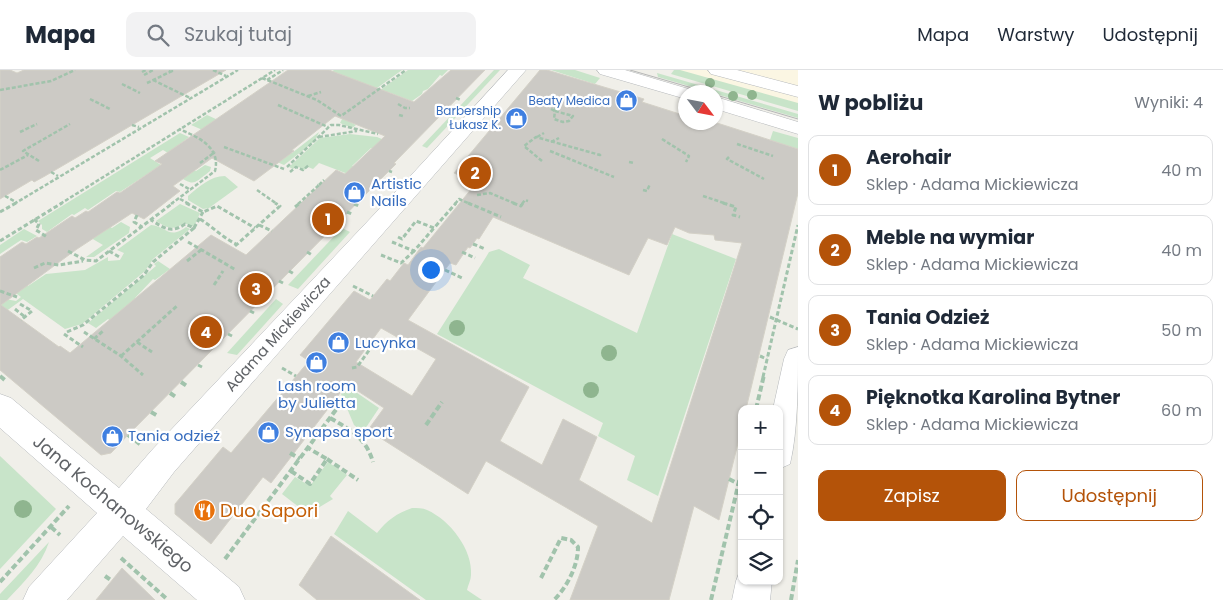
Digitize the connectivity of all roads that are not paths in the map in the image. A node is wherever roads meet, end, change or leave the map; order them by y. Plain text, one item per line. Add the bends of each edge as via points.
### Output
1 (516, 70) edge
2 (606, 70) edge
3 (717, 70) edge
4 (645, 75) edge
5 (678, 90) edge
6 (798, 92) edge
7 (723, 105) edge
8 (798, 128) edge
9 (798, 359) edge
10 (0, 408) edge
11 (780, 450) edge
12 (121, 512) junction
13 (753, 585) edge
14 (42, 600) edge
15 (226, 600) edge
16 (751, 600) edge

1 - 12 street, Adama Mickiewicza via 162,461
2 - 4 street
3 - 6 street
4 - 5 street
7 - 8 street
9 - 11 street
10 - 12 street, Jana Kochanowskiego
12 - 14 street, Adama Mickiewicza
12 - 15 street, Jana Kochanowskiego
13 - 16 street

